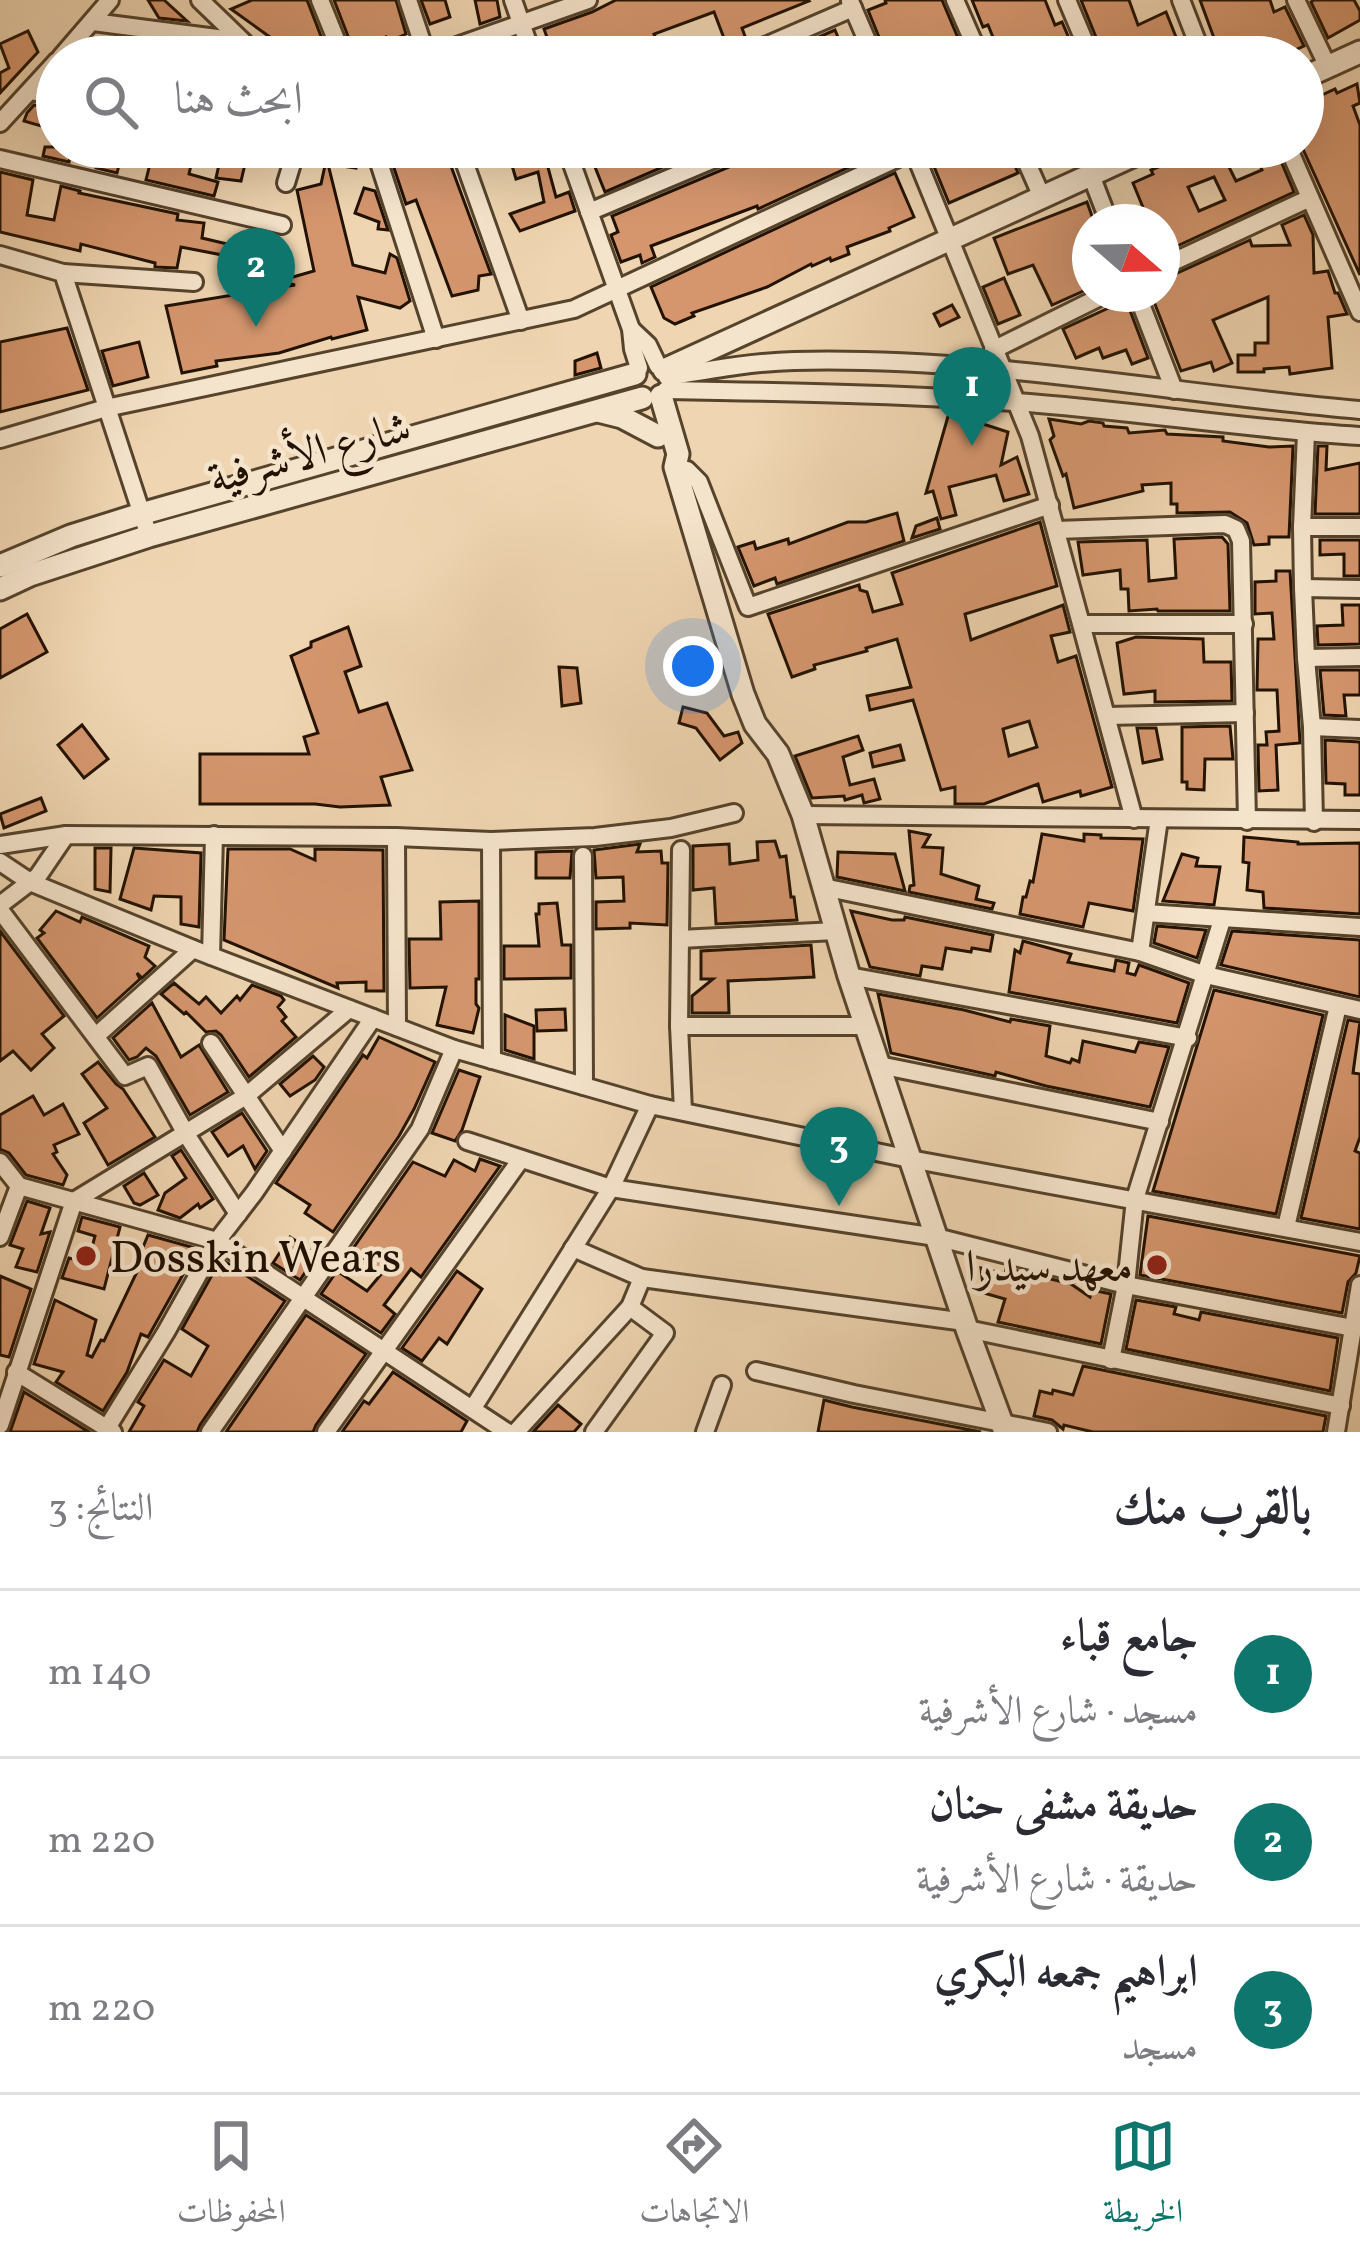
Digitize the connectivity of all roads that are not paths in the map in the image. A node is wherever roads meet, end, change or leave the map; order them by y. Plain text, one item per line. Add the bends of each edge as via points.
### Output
1 (110, 0) edge
2 (200, 0) edge
3 (320, 0) edge
4 (408, 0) edge
5 (513, 0) edge
6 (588, 0) edge
7 (956, 0) edge
8 (1067, 0) edge
9 (1181, 0) edge
10 (1296, 0) edge
11 (852, 4) edge
12 (93, 22) junction
13 (521, 23) junction
14 (80, 36) edge
15 (201, 36) edge
16 (235, 36) edge
17 (335, 36) edge
18 (420, 36) edge
19 (485, 36) edge
20 (526, 36) edge
21 (784, 36) edge
22 (865, 36) edge
23 (971, 36) edge
24 (1082, 36) edge
25 (1195, 36) edge
26 (1313, 36) edge
27 (1360, 52) edge
28 (1324, 59) edge
29 (1328, 67) junction
30 (1324, 69) edge
31 (36, 84) edge
32 (30, 91) junction
33 (36, 92) edge
34 (0, 123) edge
35 (0, 159) edge
36 (36, 167) edge
37 (38, 168) edge
38 (291, 168) edge
39 (381, 168) edge
40 (467, 168) edge
41 (573, 168) edge
42 (693, 168) edge
43 (873, 168) edge
44 (921, 168) edge
45 (1029, 168) edge
46 (1104, 168) edge
47 (1297, 168) edge
48 (1091, 175) junction
49 (286, 183) dead end
50 (1042, 197) junction
51 (1310, 198) junction
52 (1102, 204) edge
53 (589, 212) junction
54 (282, 225) dead end
55 (950, 239) junction
56 (0, 254) edge
57 (1180, 259) edge
58 (63, 273) junction
59 (194, 282) dead end
60 (617, 288) junction
61 (1072, 311) edge
62 (1360, 311) edge
63 (1144, 312) edge
64 (521, 321) junction
65 (436, 339) junction
66 (992, 350) junction
67 (1002, 370) junction
68 (653, 382) junction
69 (1174, 390) junction
70 (1016, 402) junction
71 (106, 408) junction
72 (598, 410) junction
73 (1360, 410) edge
74 (1306, 433) junction
75 (658, 436) junction
76 (1360, 436) edge
77 (0, 439) edge
78 (675, 467) junction
79 (1050, 505) junction
80 (145, 525) junction
81 (1360, 526) edge
82 (1302, 527) junction
83 (1057, 530) junction
84 (0, 566) edge
85 (1303, 588) junction
86 (0, 589) edge
87 (1360, 589) edge
88 (1244, 623) junction
89 (1082, 624) junction
90 (1360, 657) edge
91 (1306, 658) junction
92 (1245, 713) junction
93 (1107, 716) junction
94 (1312, 727) junction
95 (1360, 729) edge
96 (734, 813) dead end
97 (803, 815) junction
98 (1134, 819) junction
99 (1159, 819) junction
100 (1247, 820) junction
101 (1360, 820) edge
102 (1314, 822) junction
103 (66, 835) junction
104 (214, 835) junction
105 (396, 837) junction
106 (491, 842) junction
107 (0, 845) edge
108 (681, 850) dead end
109 (583, 856) dead end
110 (0, 862) edge
111 (30, 883) junction
112 (823, 887) junction
113 (0, 908) edge
114 (1146, 913) junction
115 (1222, 920) junction
116 (1360, 926) edge
117 (836, 931) junction
118 (680, 939) junction
119 (1140, 952) junction
120 (202, 953) junction
121 (1206, 975) junction
122 (849, 976) junction
123 (1338, 1006) junction
124 (349, 1009) junction
125 (1360, 1010) edge
126 (374, 1018) junction
127 (679, 1026) junction
128 (866, 1026) junction
129 (397, 1027) junction
130 (96, 1036) junction
131 (1188, 1038) junction
132 (211, 1043) dead end
133 (454, 1049) junction
134 (492, 1060) junction
135 (878, 1065) junction
136 (584, 1086) junction
137 (247, 1096) junction
138 (650, 1105) junction
139 (683, 1111) junction
140 (1160, 1122) junction
141 (186, 1134) junction
142 (467, 1141) dead end
143 (283, 1151) junction
144 (521, 1159) junction
145 (910, 1159) junction
146 (0, 1162) edge
147 (19, 1186) junction
148 (611, 1188) junction
149 (1135, 1199) junction
150 (74, 1201) junction
151 (238, 1214) junction
152 (1286, 1227) junction
153 (936, 1237) junction
154 (0, 1238) edge
155 (217, 1240) junction
156 (1360, 1242) edge
157 (573, 1248) junction
158 (642, 1278) junction
159 (1126, 1285) junction
160 (1360, 1285) edge
161 (303, 1297) junction
162 (630, 1307) junction
163 (966, 1326) junction
164 (1352, 1328) junction
165 (385, 1352) junction
166 (1112, 1360) junction
167 (16, 1372) junction
168 (755, 1372) dead end
169 (722, 1385) dead end
170 (1341, 1406) junction
171 (478, 1411) junction
172 (0, 1425) edge
173 (1004, 1427) edge
174 (110, 1430) edge
175 (210, 1432) edge
176 (326, 1432) edge
177 (472, 1432) edge
178 (506, 1432) edge
179 (516, 1432) edge
180 (594, 1432) edge
181 (706, 1432) edge
182 (1048, 1432) edge
183 (1336, 1432) edge

1 - 12 street
2 - 16 street
3 - 17 street
4 - 18 street
5 - 13 street
6 - 13 street
7 - 23 street
8 - 24 street
9 - 25 street
10 - 26 street
11 - 21 street
11 - 22 street
12 - 14 street
12 - 15 street
13 - 19 street
13 - 20 street
27 - 29 street
28 - 29 street
29 - 30 street
31 - 32 street
32 - 33 street
32 - 34 street
35 - 36 street
37 - 54 street
38 - 49 street
39 - 65 street
40 - 64 street
41 - 53 street
42 - 53 street
43 - 60 street
44 - 55 street
45 - 50 street
46 - 48 street
47 - 51 street
48 - 50 street
48 - 52 street
50 - 55 street
51 - 57 street
51 - 62 street
53 - 60 street
55 - 66 street
55 - 68 street
56 - 58 street
58 - 59 street
58 - 71 street
60 - 64 street
60 - 68 street via 633,349
61 - 66 street
63 - 69 street
64 - 65 street
65 - 71 street
66 - 67 street
67 - 68 street, شارع الأشرفية via 793,361
67 - 69 street, شارع الأشرفية
67 - 70 street
68 - 70 street, شارع الأشرفية
68 - 72 street, شارع الأشرفية
68 - 75 street
68 - 78 street via 678,454
68 - 80 street, شارع الأشرفية
69 - 73 street, شارع الأشرفية
70 - 74 street, شارع الأشرفية
70 - 79 street
71 - 77 street
71 - 80 street
72 - 75 street
72 - 80 street, شارع الأشرفية
74 - 76 street, شارع الأشرفية
74 - 82 street
75 - 78 street
78 - 79 street via 700,482 748,607
78 - 97 street via 748,709
79 - 83 street
80 - 84 street, شارع الأشرفية via 71,536
80 - 86 street, شارع الأشرفية
81 - 82 street
82 - 85 street
83 - 88 street via 1236,529
83 - 89 street
85 - 87 street
85 - 91 street
88 - 89 street
88 - 92 street
89 - 93 street
90 - 91 street
91 - 94 street
92 - 93 street
92 - 100 street
93 - 98 street
94 - 95 street
94 - 102 street
96 - 106 street via 595,837
97 - 98 street
97 - 112 street
98 - 99 street
99 - 100 street
99 - 114 street
100 - 102 street
101 - 102 street
103 - 104 street
103 - 107 street
103 - 111 street
104 - 105 street
104 - 120 street
105 - 106 street
105 - 129 street
106 - 134 street
108 - 118 street
109 - 136 street
110 - 111 street
111 - 113 street
111 - 120 street
112 - 117 street
112 - 119 street
113 - 130 street
114 - 115 street
114 - 119 street
115 - 116 street
115 - 121 street
117 - 118 street
117 - 122 street
118 - 127 street
119 - 121 street
120 - 124 street
120 - 130 street
121 - 123 street
121 - 131 street
122 - 128 street
122 - 131 street
123 - 125 street
123 - 152 street
124 - 126 street
124 - 137 street
126 - 129 street
126 - 143 street
127 - 128 street
127 - 139 street
128 - 135 street
129 - 133 street
130 - 141 street via 125,1076 148,1066
131 - 140 street
132 - 137 street
133 - 134 street
133 - 161 street via 420,1129
134 - 136 street
135 - 140 street
135 - 145 street
136 - 138 street
137 - 141 street
137 - 143 street
138 - 139 street
138 - 148 street
139 - 145 street
140 - 149 street
141 - 150 street
141 - 151 street
142 - 144 street
143 - 151 street
144 - 148 street
144 - 165 street
145 - 149 street
145 - 153 street
146 - 147 street
147 - 150 street
147 - 154 street
148 - 153 street
148 - 157 street
149 - 152 street
149 - 159 street
150 - 155 street
150 - 167 street
151 - 155 street
152 - 156 street
153 - 159 street
153 - 163 street
155 - 161 street
155 - 174 street
157 - 158 street
157 - 171 street
158 - 162 street
158 - 163 street
159 - 164 street
159 - 166 street
160 - 164 street
161 - 165 street
161 - 175 street
162 - 179 street
162 - 180 street via 665,1333
163 - 166 street
163 - 173 street
164 - 170 street
165 - 171 street
165 - 176 street
166 - 170 street
167 - 172 street
167 - 174 street
168 - 173 street
169 - 181 street
170 - 183 street
171 - 177 street
171 - 178 street
173 - 182 street

